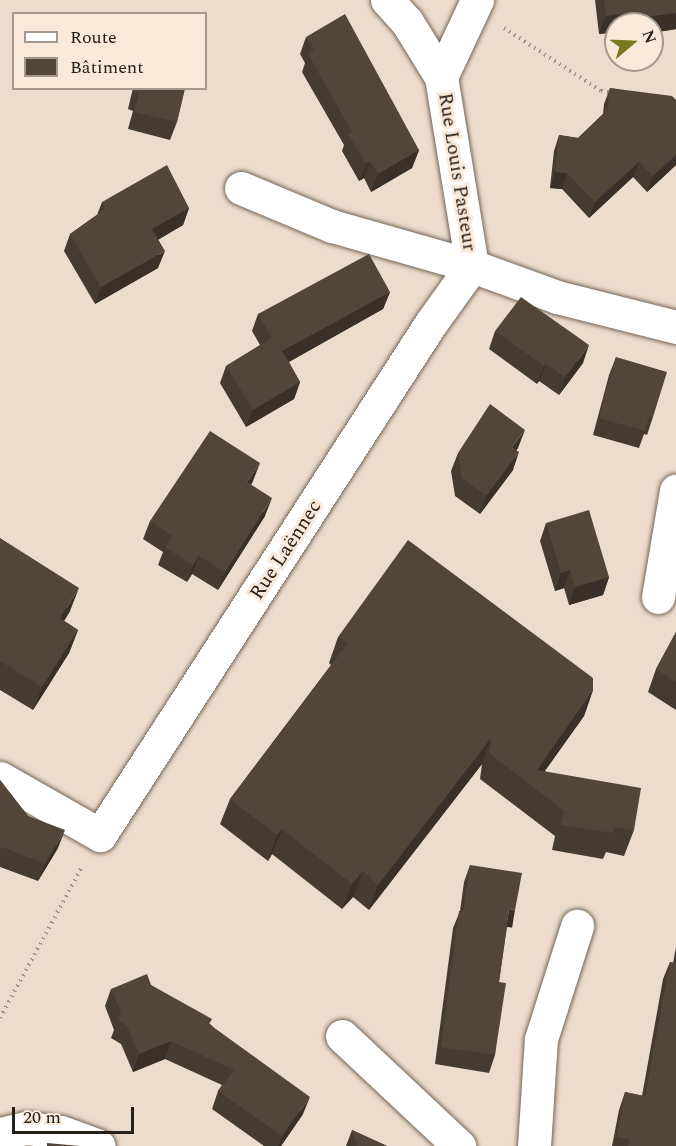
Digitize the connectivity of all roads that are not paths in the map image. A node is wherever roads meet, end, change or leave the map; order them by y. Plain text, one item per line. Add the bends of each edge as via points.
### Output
1 (387, 0) edge
2 (475, 4) edge
3 (441, 77) junction
4 (241, 188) dead end
5 (472, 266) junction
6 (676, 327) edge
7 (676, 491) edge
8 (658, 597) dead end
9 (0, 778) edge
10 (577, 926) dead end
11 (342, 1036) dead end
12 (0, 1134) edge
13 (99, 1146) edge
14 (459, 1146) edge
15 (534, 1146) edge

1 - 3 street, Rue Louis Pasteur via 407,22
2 - 3 street, Rue Louis Pasteur
3 - 5 street, Rue Louis Pasteur
4 - 5 street via 332,226
5 - 6 street via 556,297
5 - 9 street, Rue Laënnec via 431,322 100,835
7 - 8 street
10 - 15 street via 541,1039
11 - 14 street
12 - 13 street via 27,1128 61,1132

